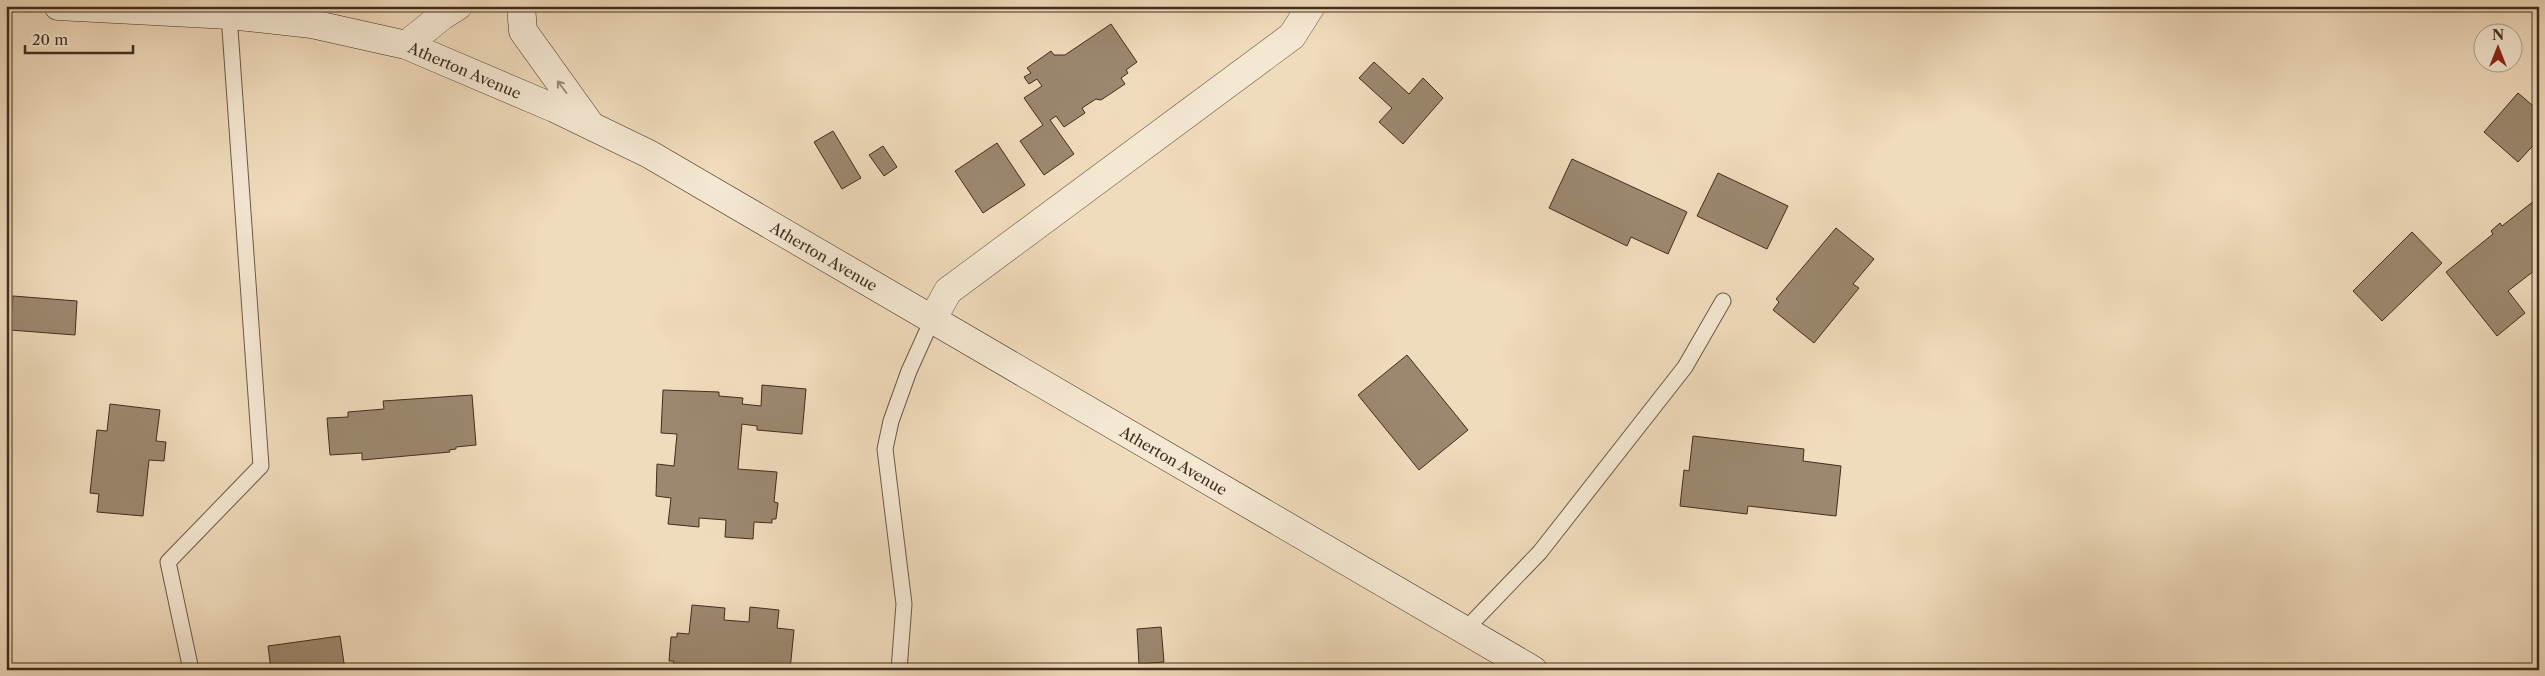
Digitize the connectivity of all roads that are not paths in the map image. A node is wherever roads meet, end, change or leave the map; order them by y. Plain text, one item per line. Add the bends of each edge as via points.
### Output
1 (58, 6) edge
2 (458, 6) edge
3 (520, 6) edge
4 (1311, 6) edge
5 (229, 15) junction
6 (406, 45) junction
7 (591, 126) junction
8 (1723, 301) dead end
9 (932, 320) junction
10 (1465, 630) junction
11 (191, 670) edge
12 (900, 670) edge
13 (1532, 670) edge

1 - 5 main road, Atherton Avenue
2 - 6 main road
7 -> 3 main road via 523,31
4 - 9 main road via 1292,36 948,291
5 - 6 main road, Atherton Avenue via 312,24
5 - 11 lane via 261,466 168,562
6 - 7 main road, Atherton Avenue
7 - 9 main road, Atherton Avenue via 649,154
8 - 10 lane via 1685,367 1540,552
9 - 10 main road, Atherton Avenue
9 - 12 lane via 891,421 886,449 904,604
10 - 13 main road, Atherton Avenue

